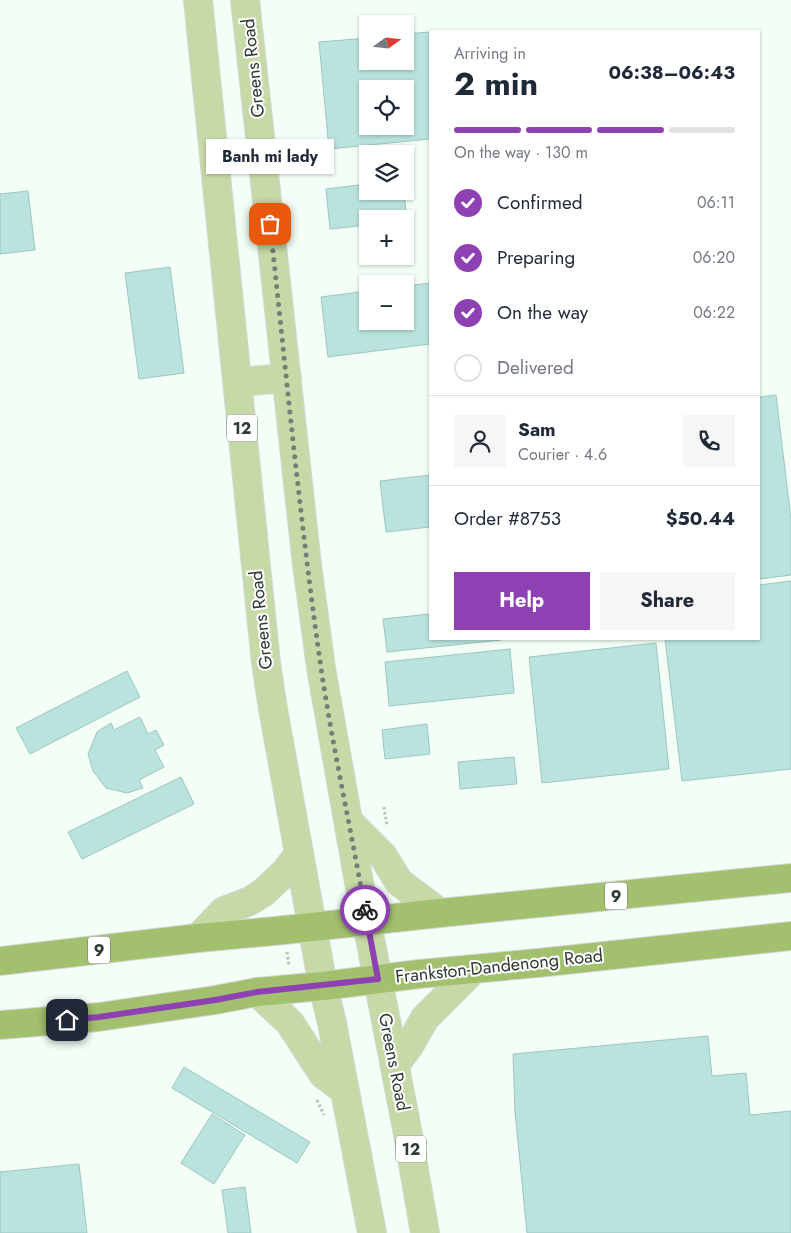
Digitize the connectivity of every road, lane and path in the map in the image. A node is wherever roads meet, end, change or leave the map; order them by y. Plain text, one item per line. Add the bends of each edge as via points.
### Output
1 (198, 0) edge
2 (245, 0) edge
3 (287, 378) junction
4 (237, 382) junction
5 (348, 821) junction
6 (299, 854) junction
7 (791, 878) edge
8 (440, 913) junction
9 (367, 921) junction
10 (312, 927) junction
11 (791, 936) edge
12 (198, 938) junction
13 (0, 961) edge
14 (474, 969) junction
15 (378, 979) junction
16 (323, 986) junction
17 (257, 992) junction
18 (0, 1025) edge
19 (395, 1065) junction
20 (344, 1090) junction
21 (372, 1233) edge
22 (425, 1233) edge

1 - 4 main road, Greens Road / 12
2 - 3 main road, Greens Road / 12
3 - 4 main road
3 - 5 main road, Greens Road / 12 via 307,564
4 - 6 main road, Greens Road / 12 via 272,710
5 - 8 main road via 383,856 399,882
5 - 9 main road, Greens Road / 12
6 - 10 main road, Greens Road / 12
6 - 12 main road via 264,892 250,902 224,911
7 - 8 highway, 9
8 - 9 highway, 9
9 - 10 highway, 9
9 - 15 main road, Greens Road / 12
10 - 12 highway, 9
10 - 16 main road, Greens Road / 12
11 - 14 highway, Frankston-Dandenong Road
12 - 13 highway, 9
14 - 15 highway, Frankston-Dandenong Road
14 - 19 main road via 425,1018
15 - 16 highway, Frankston-Dandenong Road
15 - 19 main road, Greens Road / 12
16 - 17 highway, Frankston-Dandenong Road
16 - 20 main road, Greens Road / 12
17 - 18 highway, Frankston-Dandenong Road via 99,1017
17 - 20 main road via 290,1023 323,1074
19 - 22 main road, Greens Road / 12
20 - 21 main road, Greens Road / 12

